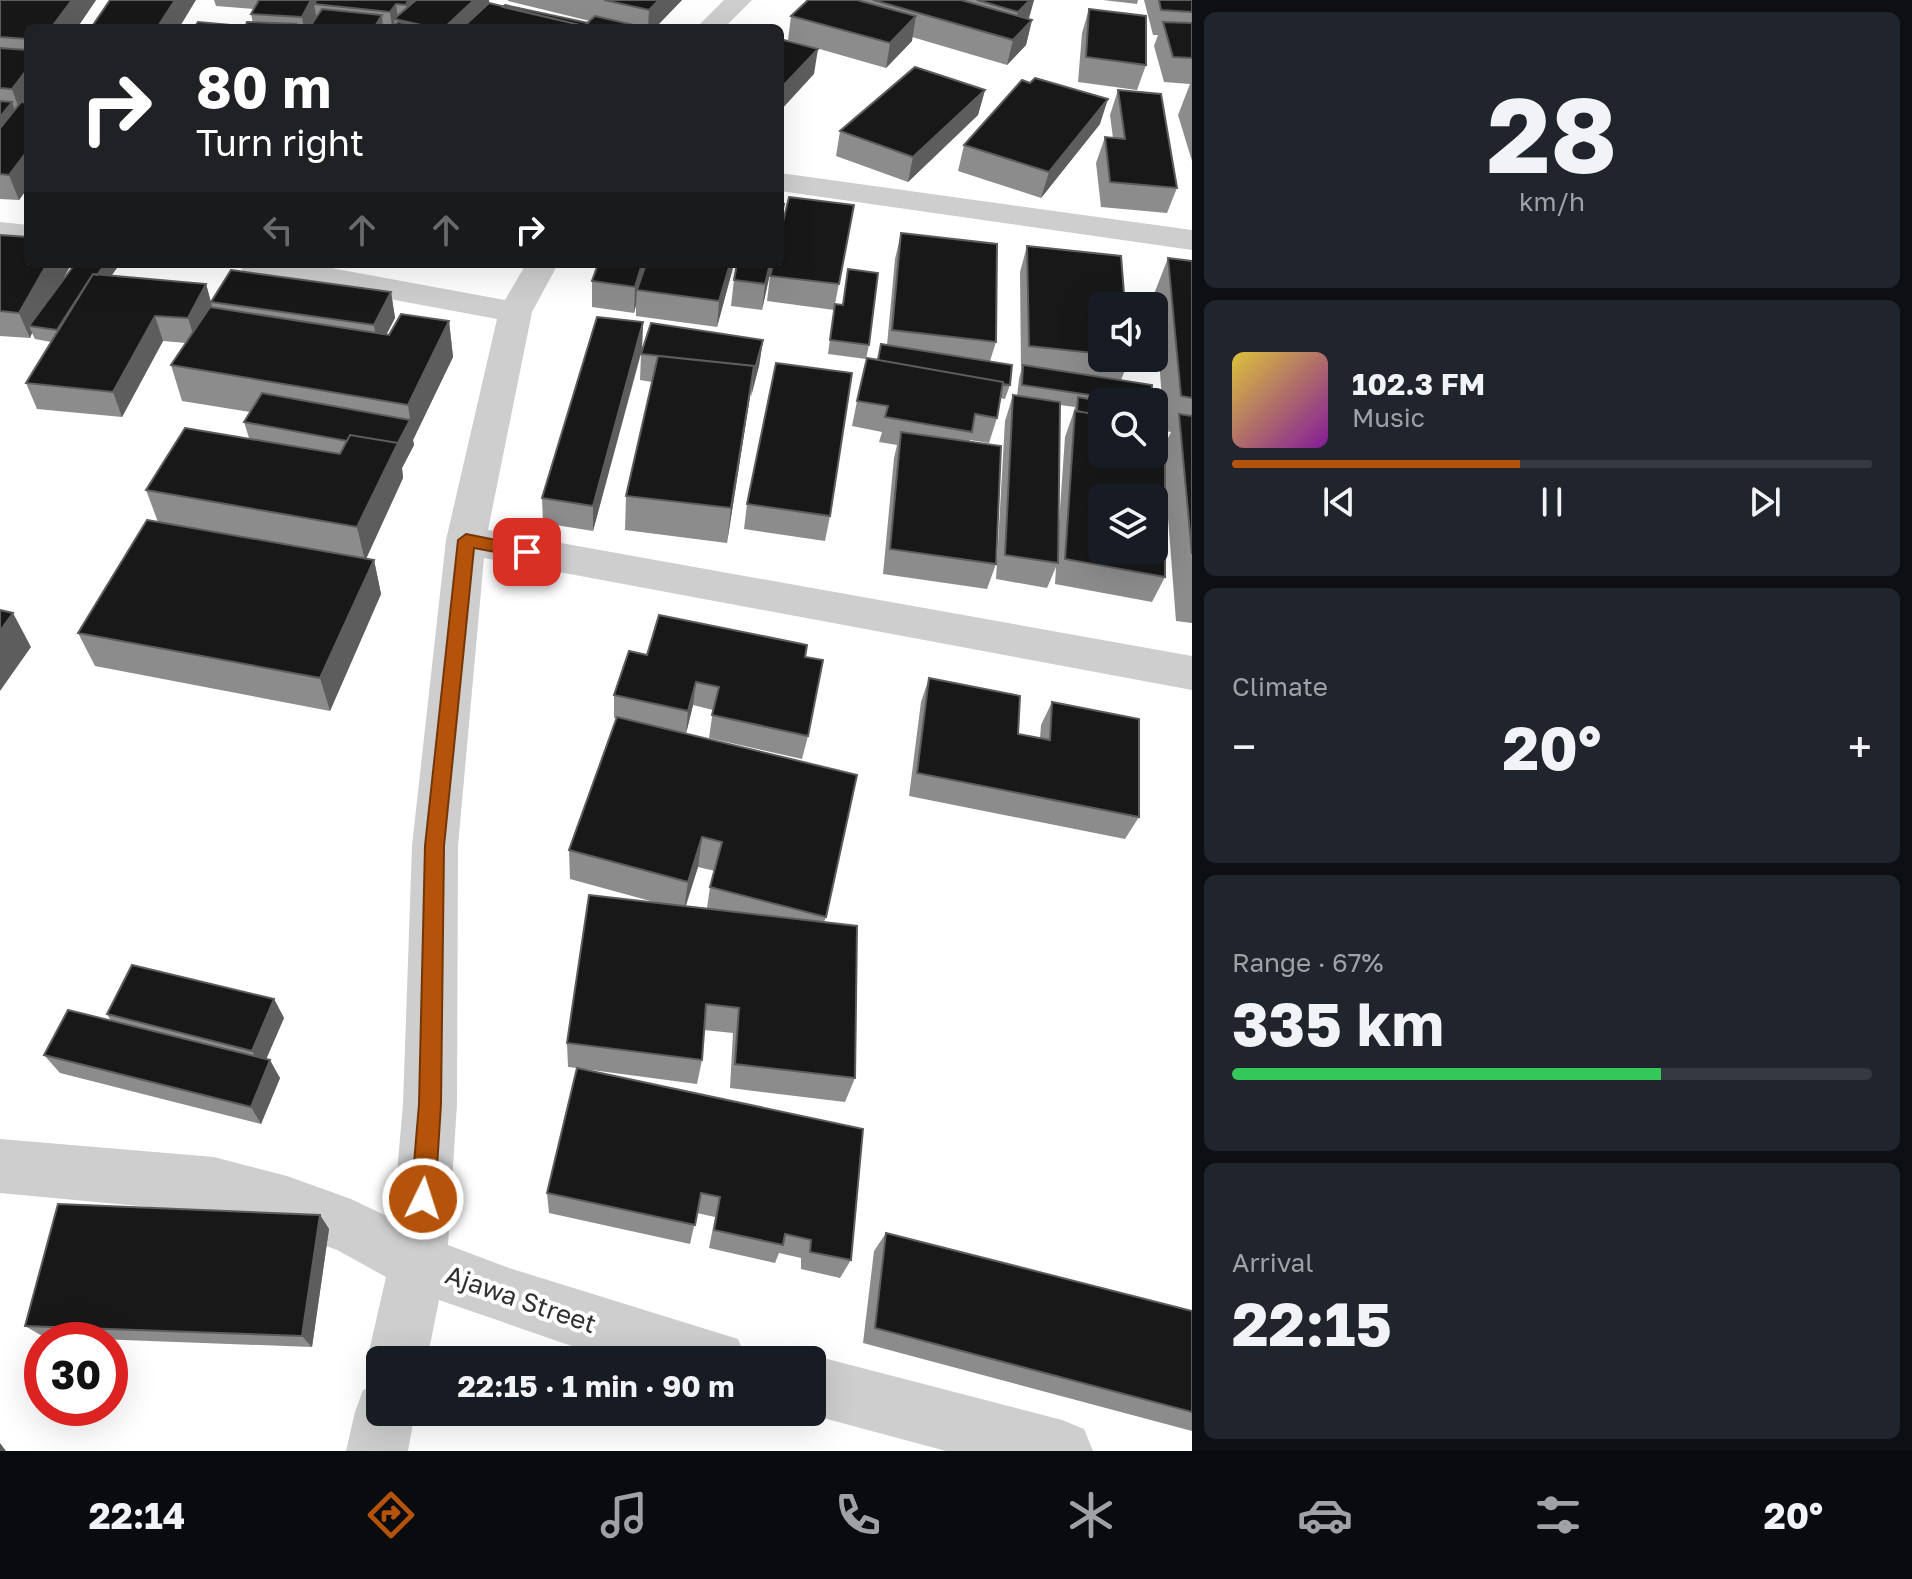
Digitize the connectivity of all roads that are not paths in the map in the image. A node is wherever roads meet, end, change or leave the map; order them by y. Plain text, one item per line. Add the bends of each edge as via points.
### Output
1 (739, 0) edge
2 (713, 24) edge
3 (784, 183) edge
4 (0, 232) edge
5 (24, 235) edge
6 (1192, 240) edge
7 (277, 268) edge
8 (540, 268) edge
9 (515, 312) junction
10 (466, 540) junction
11 (1192, 673) edge
12 (0, 1166) edge
13 (418, 1263) junction
14 (400, 1346) edge
15 (669, 1346) edge
16 (826, 1389) edge
17 (382, 1426) edge
18 (377, 1451) edge
19 (1062, 1451) edge

1 - 2 street
3 - 6 street
4 - 5 street
7 - 9 street
8 - 9 street
9 - 10 street
10 - 11 street
10 - 13 street via 435,846 430,1104
12 - 13 street, Ajawa Street via 214,1185 351,1227
13 - 14 street
13 - 15 street, Ajawa Street
16 - 19 street
17 - 18 street

